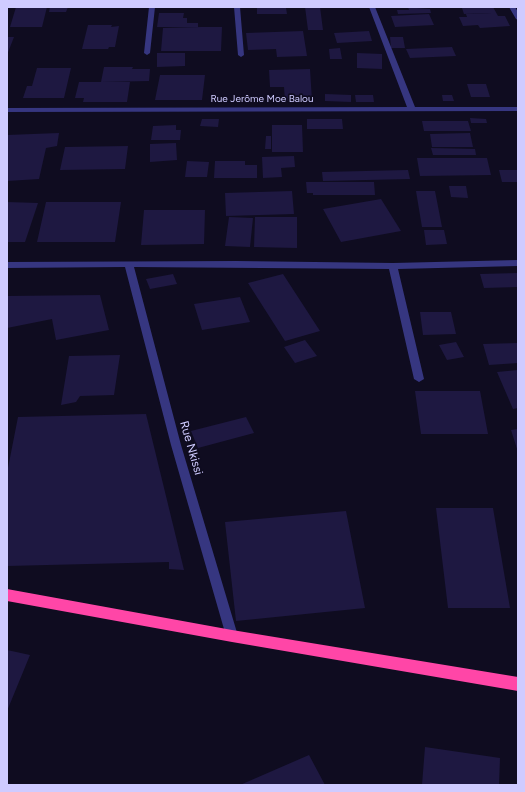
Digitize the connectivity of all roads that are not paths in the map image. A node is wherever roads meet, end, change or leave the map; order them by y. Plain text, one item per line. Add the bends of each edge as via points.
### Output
1 (152, 7) edge
2 (237, 7) edge
3 (372, 7) edge
4 (512, 7) edge
5 (518, 18) edge
6 (147, 53) dead end
7 (241, 55) dead end
8 (412, 109) junction
9 (518, 109) edge
10 (7, 110) edge
11 (518, 263) edge
12 (7, 265) edge
13 (129, 266) junction
14 (393, 266) junction
15 (419, 379) dead end
16 (7, 596) edge
17 (232, 636) junction
18 (518, 684) edge

1 - 6 street
2 - 7 street
3 - 8 street
4 - 5 street
8 - 9 street, Rue Jerôme Moe Balou
8 - 10 street, Rue Jerôme Moe Balou
11 - 14 street
12 - 13 street
13 - 14 street
13 - 17 street, Rue Nkissi via 176,445
14 - 15 street
16 - 17 highway
17 - 18 highway

